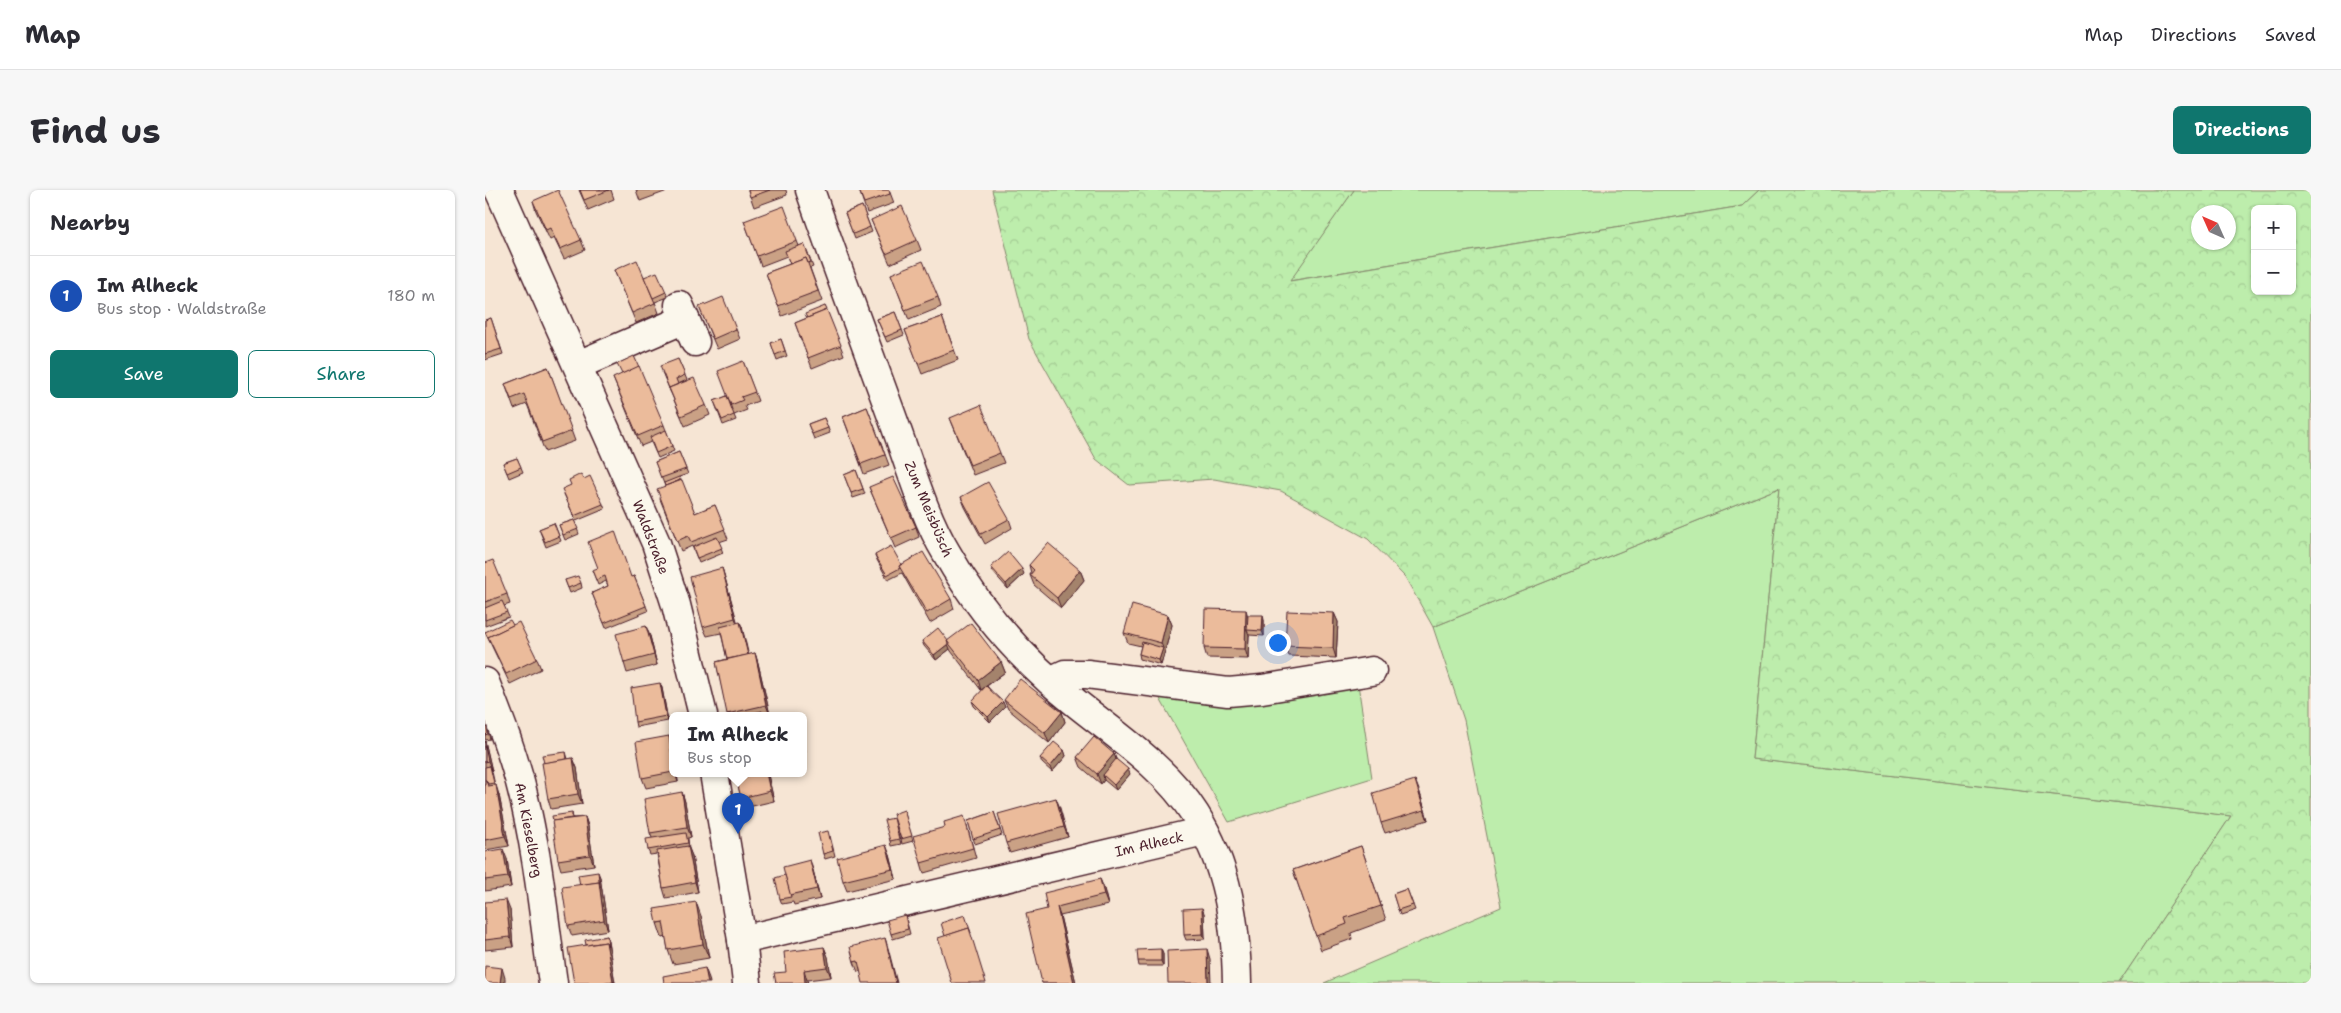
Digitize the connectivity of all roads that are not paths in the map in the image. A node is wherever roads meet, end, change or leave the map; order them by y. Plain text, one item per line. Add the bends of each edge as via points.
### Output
1 (499, 190) edge
2 (810, 190) edge
3 (687, 322) dead end
4 (578, 365) junction
5 (1372, 671) dead end
6 (1050, 681) junction
7 (485, 682) edge
8 (702, 712) edge
9 (715, 777) edge
10 (1204, 831) junction
11 (742, 940) junction
12 (553, 983) edge
13 (747, 983) edge
14 (1237, 983) edge

1 - 4 street, Waldstraße
2 - 6 street, Zum Meisbüsch via 918,489 944,551 989,619
3 - 4 street
4 - 8 street, Waldstraße via 656,542 676,605
5 - 6 street via 1228,692 1087,674 1065,674
6 - 10 street, Zum Meisbüsch via 1151,764 1181,796
7 - 12 street, Am Kieselberg via 523,791
9 - 11 street
10 - 11 street, Im Alheck
10 - 14 street, Zum Meisbüsch via 1227,885 1233,915
11 - 13 street

